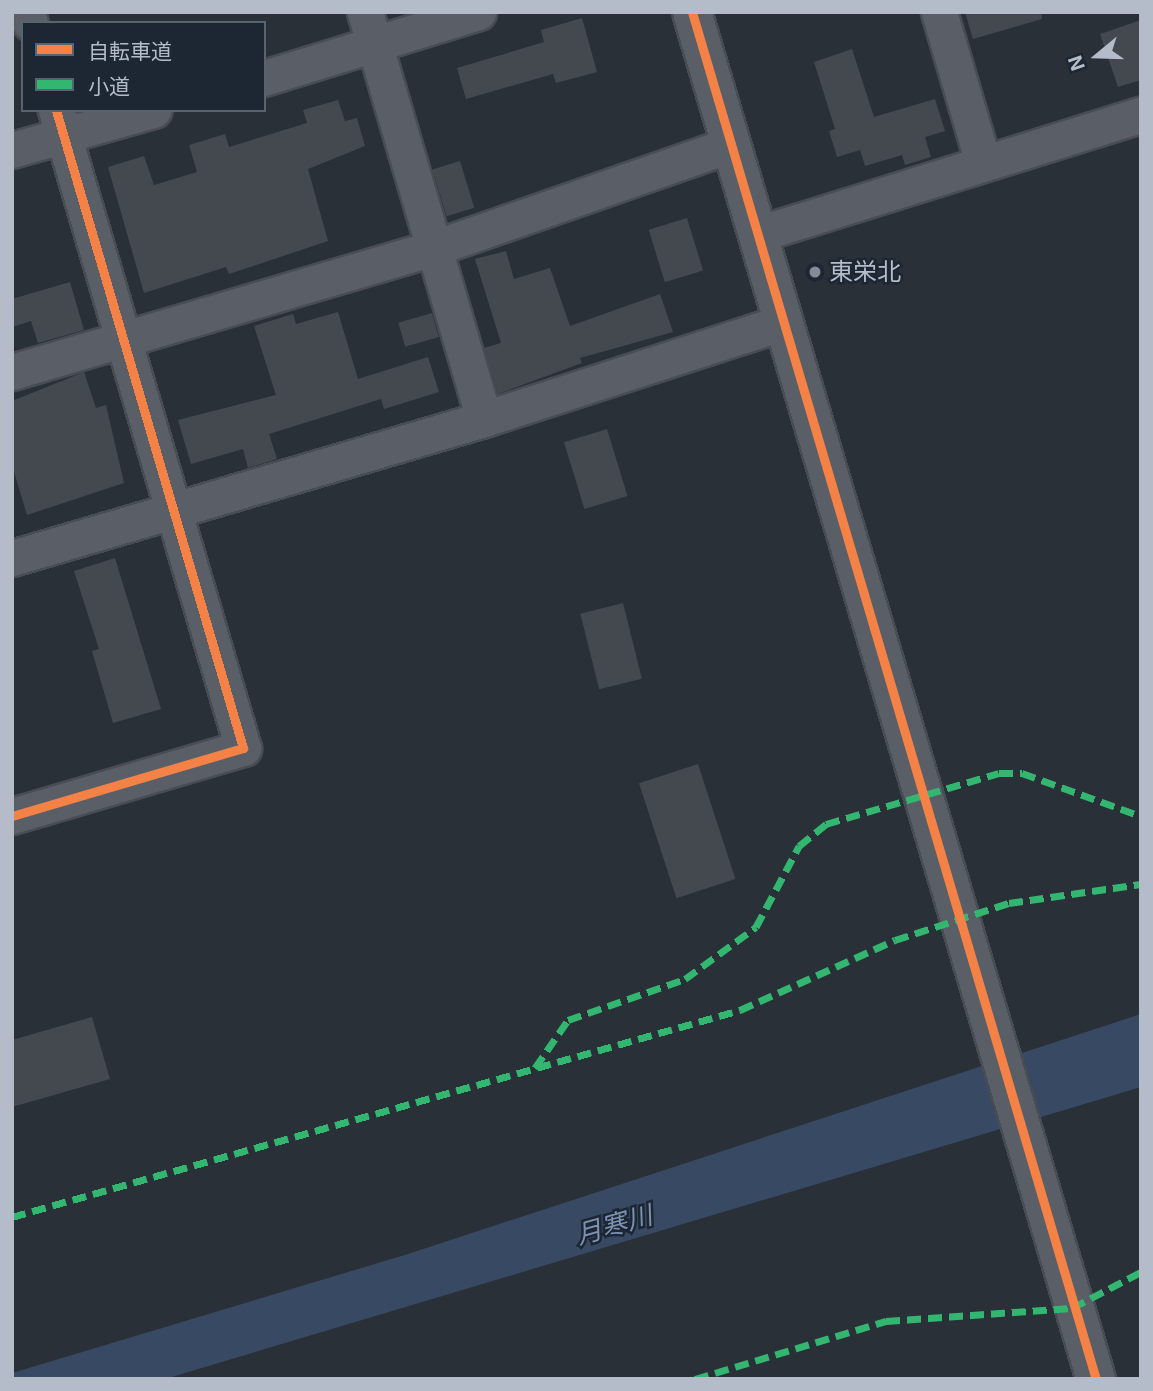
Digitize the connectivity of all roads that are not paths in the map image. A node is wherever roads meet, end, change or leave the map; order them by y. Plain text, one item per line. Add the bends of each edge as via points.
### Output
1 (365, 12) edge
2 (478, 12) edge
3 (692, 12) edge
4 (939, 12) edge
5 (375, 45) junction
6 (266, 77) edge
7 (139, 112) edge
8 (1141, 115) edge
9 (60, 123) edge
10 (730, 145) junction
11 (12, 150) edge
12 (983, 162) junction
13 (758, 234) junction
14 (434, 248) junction
15 (785, 322) junction
16 (124, 340) junction
17 (12, 372) edge
18 (484, 419) junction
19 (173, 511) junction
20 (12, 558) edge
21 (12, 816) edge
22 (1096, 1379) edge

1 - 5 street
2 - 5 street
3 - 10 street
4 - 12 street
5 - 6 street
5 - 14 street
7 - 9 street
8 - 12 street
9 - 11 street
9 - 16 street
10 - 13 street
10 - 14 street
12 - 13 street
13 - 15 street
14 - 16 street
14 - 18 street
15 - 18 street
15 - 22 street
16 - 17 street
16 - 19 street
18 - 19 street
19 - 20 street
19 - 21 street via 243,748

